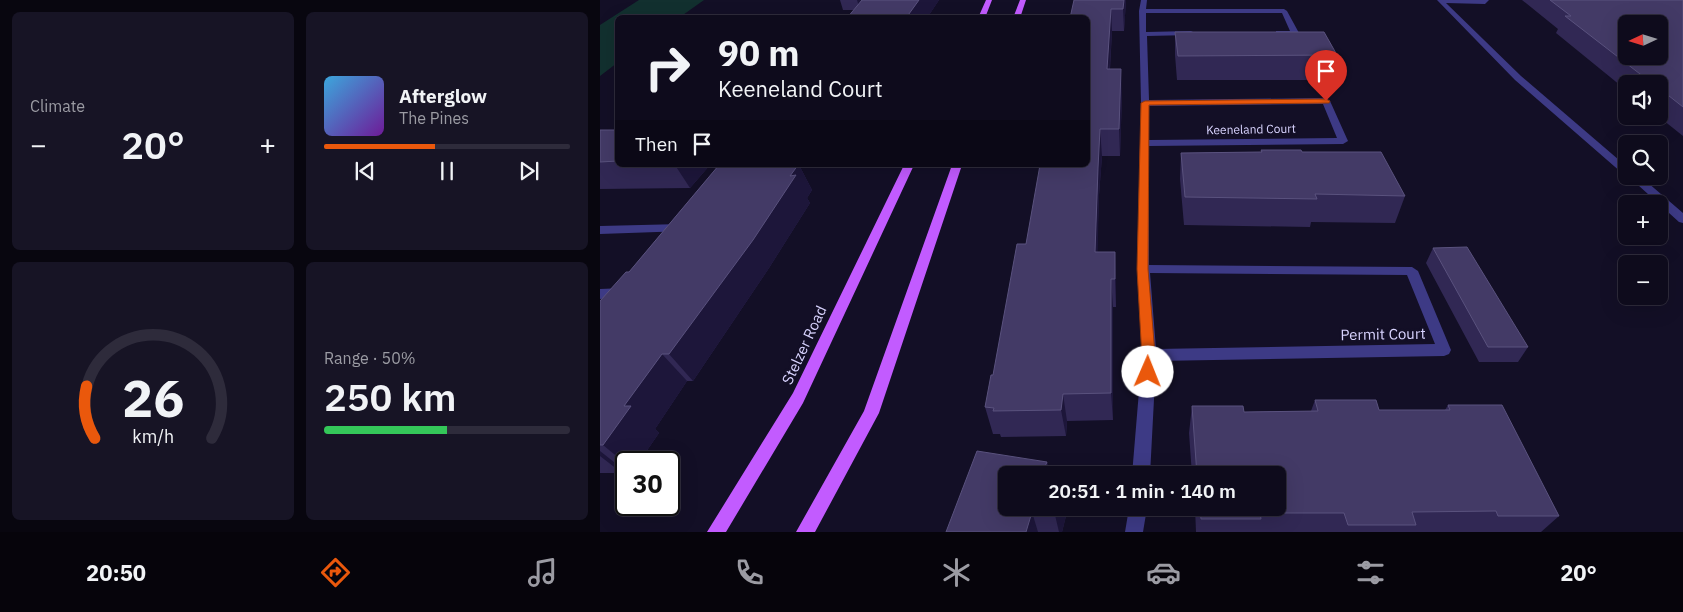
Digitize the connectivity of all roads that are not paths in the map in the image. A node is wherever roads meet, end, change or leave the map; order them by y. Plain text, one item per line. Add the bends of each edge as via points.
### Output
1 (989, 0) edge
2 (1023, 0) edge
3 (1438, 0) edge
4 (1486, 0) edge
5 (1143, 6) edge
6 (982, 15) edge
7 (1017, 15) edge
8 (1200, 33) edge
9 (1266, 33) edge
10 (1143, 34) junction
11 (1145, 103) junction
12 (1145, 143) junction
13 (1618, 164) edge
14 (908, 167) edge
15 (956, 167) edge
16 (1643, 185) edge
17 (1683, 219) edge
18 (600, 230) edge
19 (670, 243) edge
20 (1143, 269) junction
21 (600, 294) edge
22 (617, 307) edge
23 (1149, 354) junction
24 (1142, 466) edge
25 (1137, 516) edge
26 (716, 532) edge
27 (805, 532) edge
28 (1134, 532) edge

1 - 6 main road
2 - 7 main road
3 - 4 street
3 - 13 street via 1518,78
5 - 9 street via 1284,10 1295,33
5 - 10 street
8 - 10 street
10 - 11 street
11 - 12 street
11 - 12 street, Keeneland Court via 1326,101 1343,140
12 - 20 street
14 - 26 main road, Stelzer Road via 798,398
15 - 27 main road via 871,413
16 - 17 street
18 - 19 street via 685,225
20 - 23 street
20 - 23 street, Permit Court via 1412,271 1444,350
21 - 22 street via 632,289
23 - 24 street
25 - 28 street

